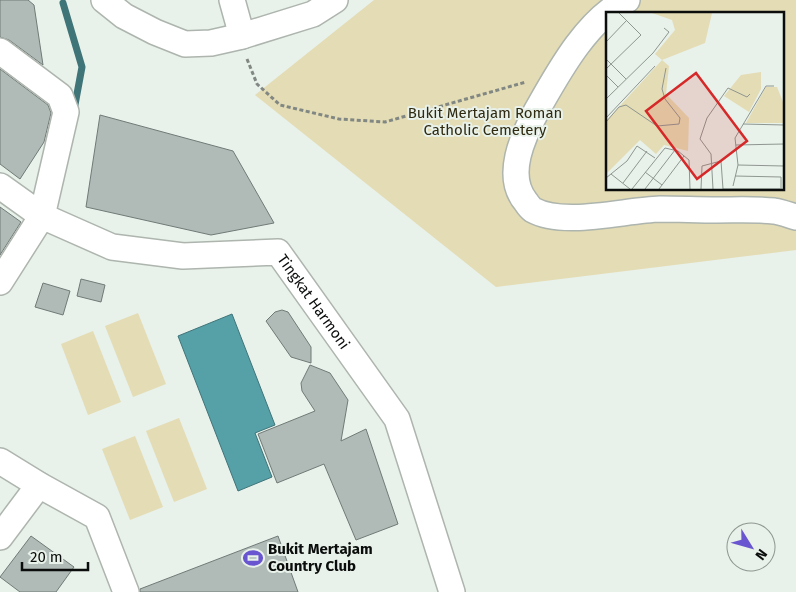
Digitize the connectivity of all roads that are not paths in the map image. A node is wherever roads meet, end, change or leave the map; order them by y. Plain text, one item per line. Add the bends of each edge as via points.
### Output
1 (104, 0) edge
2 (232, 0) edge
3 (335, 0) edge
4 (627, 0) edge
5 (609, 12) edge
6 (606, 14) edge
7 (242, 36) junction
8 (0, 51) edge
9 (0, 186) edge
10 (42, 216) junction
11 (796, 217) edge
12 (0, 282) edge
13 (0, 461) edge
14 (39, 485) junction
15 (0, 537) edge
16 (126, 592) edge
17 (452, 592) edge

1 - 7 street via 124,16 185,44 211,43
2 - 7 street
3 - 7 street via 314,14
4 - 5 street
6 - 11 street via 558,73 524,135 516,179 520,195 532,209 550,217 570,218 660,209 774,211
8 - 10 street via 60,96 66,112
9 - 10 street, Tingkat Harmoni
10 - 12 street
10 - 17 street, Tingkat Harmoni via 112,247 183,256 278,252 397,419
13 - 14 street
14 - 15 street
14 - 16 street via 97,517

